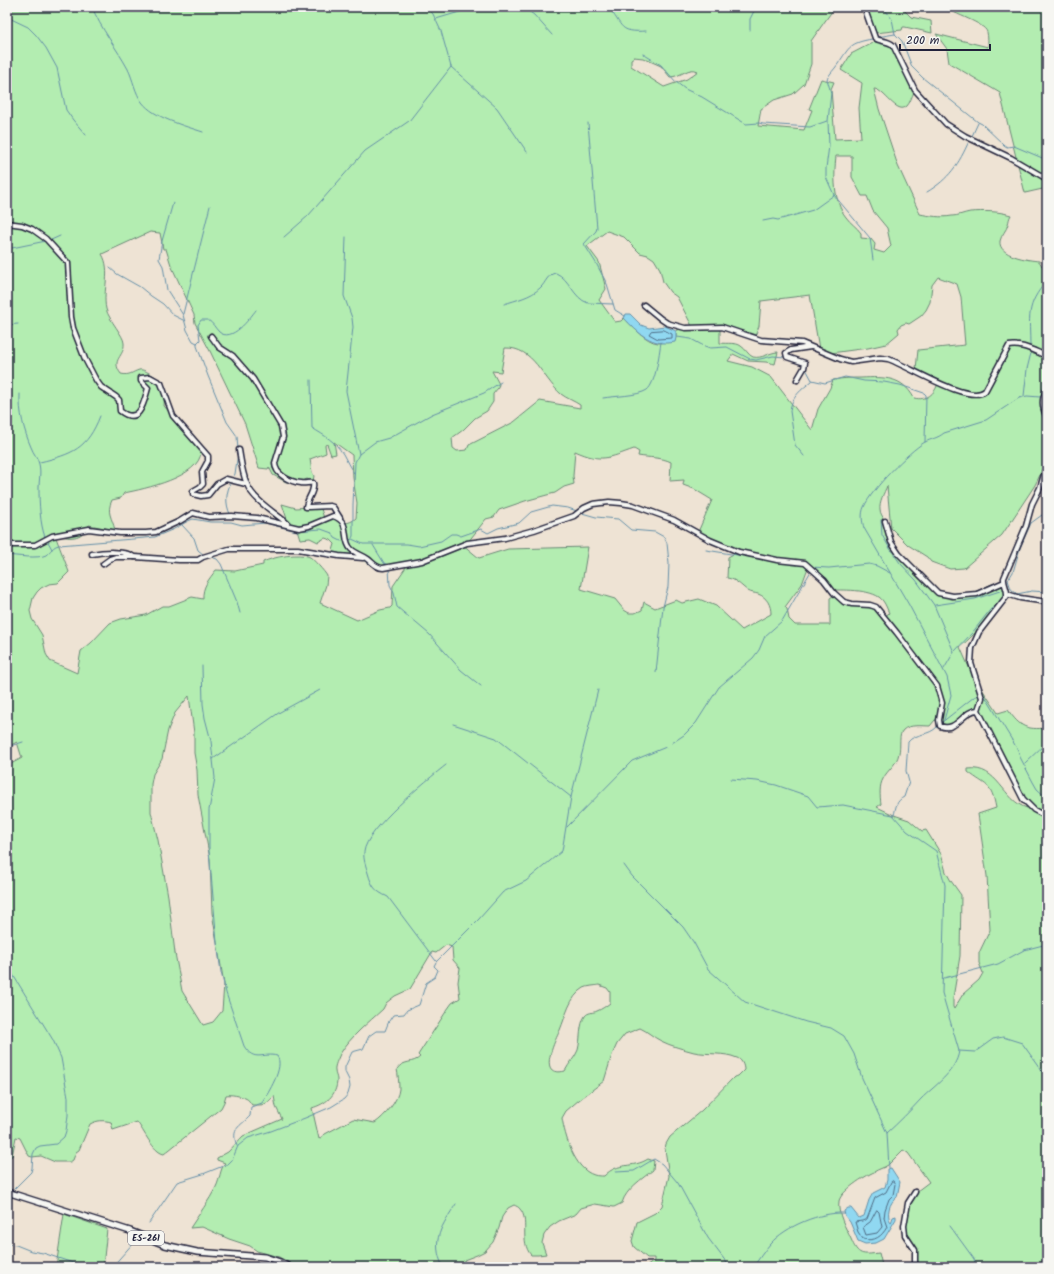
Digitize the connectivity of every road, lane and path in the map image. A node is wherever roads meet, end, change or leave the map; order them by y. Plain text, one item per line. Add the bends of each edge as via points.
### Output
1 (864, 7) edge
2 (1047, 179) edge
3 (7, 223) edge
4 (644, 305) dead end
5 (211, 336) dead end
6 (812, 347) junction
7 (1047, 356) edge
8 (796, 380) dead end
9 (1047, 388) edge
10 (1047, 418) edge
11 (239, 450) dead end
12 (1047, 464) edge
13 (246, 484) junction
14 (342, 520) junction
15 (885, 521) dead end
16 (289, 524) junction
17 (7, 545) edge
18 (92, 554) dead end
19 (135, 557) junction
20 (368, 559) junction
21 (103, 564) dead end
22 (1004, 582) junction
23 (1007, 594) junction
24 (1047, 602) edge
25 (978, 710) junction
26 (1047, 817) edge
27 (7, 1192) edge
28 (914, 1192) dead end
29 (289, 1267) edge
30 (915, 1267) edge

1 - 2 street via 875,38 888,41 892,45 915,90 941,120 965,136
3 - 13 street via 22,225 46,239 68,263 73,328 96,380 118,398 120,411 127,416 133,416 142,407 148,388 141,378 150,377 161,383 173,416 208,456 202,472 203,484 192,493 208,495 217,484 226,479
4 - 6 street via 661,319 684,328 722,327 762,340 795,342
5 - 14 street via 253,379 282,426 283,437 275,468 295,482 313,483 314,489 306,506 332,506
6 - 7 street via 851,362 888,359 946,387 974,395 985,391 1011,345
6 - 8 street via 786,353 787,358 805,364
9 - 10 street via 1042,402
11 - 13 street
12 - 22 street
13 - 16 street via 256,497
14 - 16 street via 333,516 299,528
14 - 20 street via 349,547
15 - 22 street via 896,550 938,593 952,596 977,594
16 - 17 street via 249,517 209,517 193,513 156,532 146,534 89,529 52,536 35,545
18 - 19 street via 120,552
19 - 20 street via 198,560 229,549 278,549
19 - 21 street via 116,557
20 - 25 street via 379,568 410,564 467,543 505,538 534,530 574,516 593,504 609,502 633,505 674,520 710,540 739,552 807,564 844,602 873,605 878,608 937,686 942,704 940,726 950,727
22 - 23 street
23 - 24 street
23 - 25 street via 979,632 972,648 971,663 982,694
25 - 26 street via 1023,799 1034,810
27 - 29 main road, ES-261 via 130,1231 165,1245 197,1252 265,1257
28 - 30 street via 908,1203 904,1226 905,1235 914,1250

